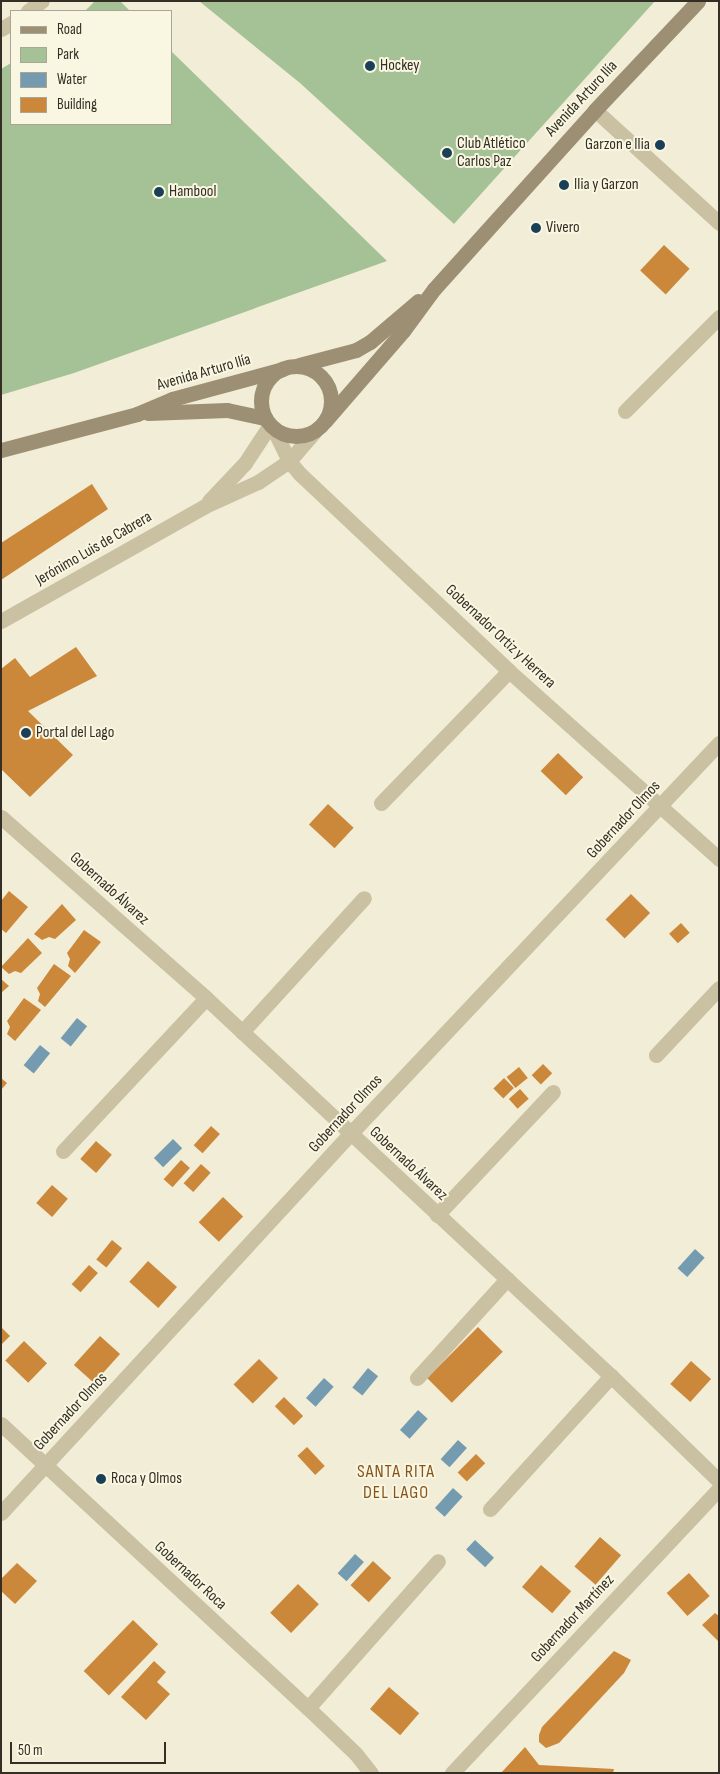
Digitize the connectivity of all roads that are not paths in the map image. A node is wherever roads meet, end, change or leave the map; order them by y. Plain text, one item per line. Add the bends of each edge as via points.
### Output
1 (42, 1) edge
2 (698, 1) edge
3 (29, 10) edge
4 (595, 110) junction
5 (719, 223) edge
6 (434, 289) junction
7 (719, 317) edge
8 (287, 368) junction
9 (625, 411) dead end
10 (136, 414) junction
11 (270, 424) junction
12 (320, 426) junction
13 (1, 450) edge
14 (289, 461) junction
15 (205, 506) junction
16 (1, 621) edge
17 (509, 671) junction
18 (719, 743) edge
19 (380, 803) dead end
20 (660, 806) junction
21 (1, 817) edge
22 (719, 859) edge
23 (364, 898) dead end
24 (719, 988) edge
25 (206, 998) junction
26 (242, 1032) junction
27 (656, 1055) dead end
28 (553, 1092) dead end
29 (350, 1134) junction
30 (63, 1151) dead end
31 (437, 1215) junction
32 (507, 1279) junction
33 (611, 1376) junction
34 (417, 1378) dead end
35 (1, 1424) edge
36 (45, 1466) junction
37 (719, 1481) edge
38 (719, 1489) edge
39 (490, 1510) dead end
40 (1, 1513) edge
41 (438, 1561) dead end
42 (308, 1708) junction
43 (356, 1754) junction
44 (371, 1773) edge
45 (384, 1773) edge
46 (452, 1773) edge

1 - 3 street
2 - 4 main road, Avenida Arturo Ilía
4 - 5 street
4 - 6 main road, Avenida Arturo Ilía
6 - 8 main road, Avenida Arturo Ilía via 356,350
6 - 12 main road, Avenida Arturo Ilía
7 - 9 street
8 - 10 main road, Avenida Arturo Ilía via 172,399
8 - 11 main road via 273,375 262,392 261,403
8 - 12 main road via 311,370 326,383 331,402
10 - 11 main road, Avenida Arturo Ilía via 227,410
10 - 13 main road, Avenida Arturo Ilía
11 - 12 main road via 286,435 295,436
11 - 14 street, Gobernador Ortiz y Herrera
11 - 15 street, Jerónimo Luis de Cabrera via 244,463
12 - 14 street, Jerónimo Luis de Cabrera
14 - 15 street, Jerónimo Luis de Cabrera via 258,482
14 - 17 street, Gobernador Ortiz y Herrera
15 - 16 street, Jerónimo Luis de Cabrera
17 - 19 street
17 - 20 street, Gobernador Ortiz y Herrera
18 - 20 street, Gobernador Olmos
20 - 22 street, Gobernador Ortiz y Herrera
20 - 29 street, Gobernador Olmos
21 - 25 street, Gobernado Álvarez
23 - 26 street
24 - 27 street
25 - 26 street, Gobernado Álvarez
25 - 30 street
26 - 29 street, Gobernado Álvarez
28 - 31 street
29 - 31 street, Gobernado Álvarez
29 - 36 street, Gobernador Olmos
31 - 32 street, Gobernado Álvarez
32 - 33 street, Gobernado Álvarez
32 - 34 street
33 - 37 street, Gobernado Álvarez
33 - 39 street
35 - 36 street, Gobernador Roca
36 - 40 street, Gobernador Olmos
36 - 42 street, Gobernador Roca
38 - 46 street, Gobernador Martínez
41 - 42 street
42 - 43 street, Gobernador Roca
43 - 44 street, Gobernador Roca
43 - 45 street, Gobernador Roca

